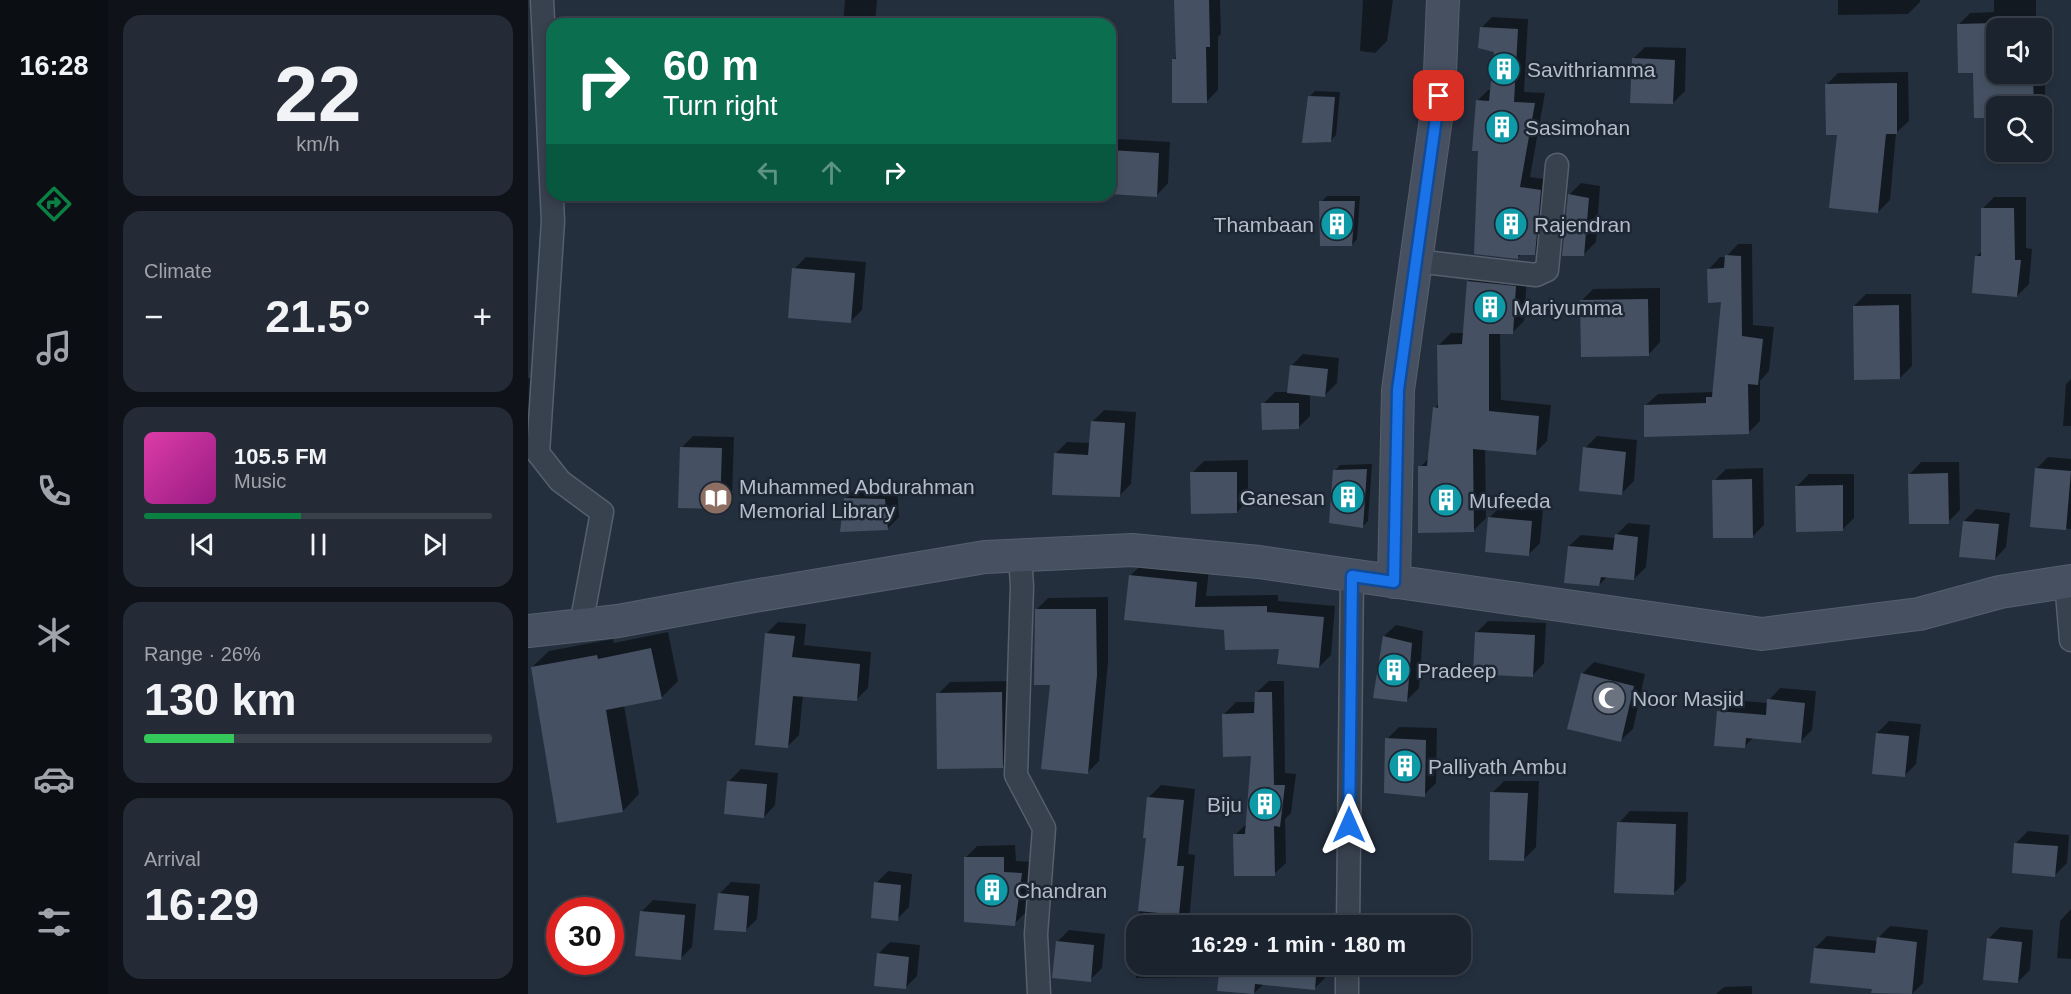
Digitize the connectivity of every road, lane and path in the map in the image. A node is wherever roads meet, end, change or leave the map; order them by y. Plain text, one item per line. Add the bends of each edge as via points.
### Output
1 (542, 0) edge
2 (1443, 0) edge
3 (546, 80) edge
4 (1557, 165) dead end
5 (552, 201) edge
6 (1416, 261) junction
7 (1020, 556) junction
8 (1352, 576) junction
9 (2069, 581) edge
10 (1394, 582) junction
11 (581, 626) junction
12 (528, 632) edge
13 (2071, 640) edge
14 (1348, 915) edge
15 (1347, 975) edge
16 (1038, 994) edge
17 (1347, 994) edge

1 - 3 street
2 - 6 main road via 1439,96
4 - 6 street via 1547,270 1542,274
5 - 11 street via 538,453 560,481 602,512
6 - 10 main road via 1398,390
7 - 8 main road via 1132,550 1259,561
7 - 11 main road via 985,557
7 - 16 street via 1017,775 1044,828 1036,934
8 - 10 main road
8 - 14 street
9 - 10 main road via 2000,592 1919,614 1762,634
9 - 13 street
11 - 12 main road
15 - 17 street

